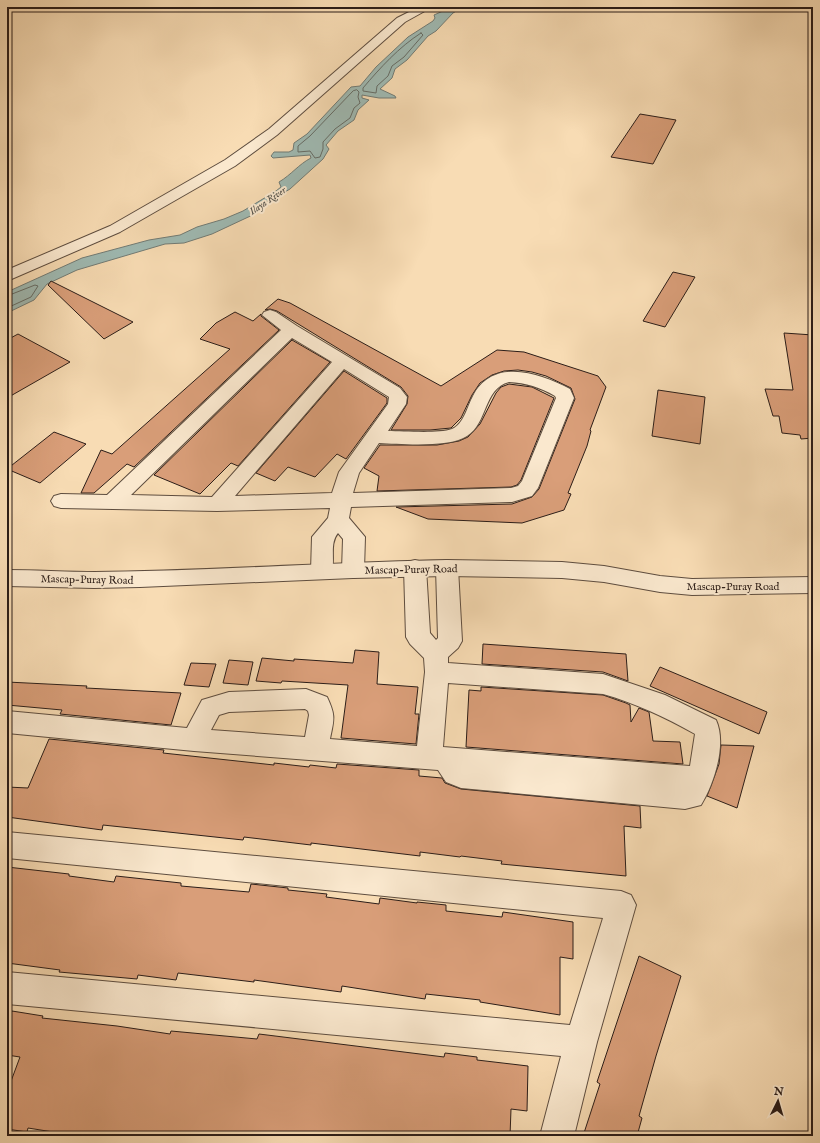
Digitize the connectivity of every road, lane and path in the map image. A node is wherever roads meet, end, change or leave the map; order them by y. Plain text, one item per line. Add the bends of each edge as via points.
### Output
1 (427, 7) edge
2 (7, 276) edge
3 (270, 315) dead end
4 (291, 330) junction
5 (341, 362) junction
6 (373, 437) junction
7 (61, 501) dead end
8 (112, 503) junction
9 (218, 504) junction
10 (339, 510) junction
11 (415, 568) junction
12 (447, 568) junction
13 (353, 570) junction
14 (322, 571) junction
15 (7, 578) edge
16 (813, 584) edge
17 (436, 663) junction
18 (7, 722) edge
19 (194, 740) junction
20 (315, 750) junction
21 (437, 758) junction
22 (7, 845) edge
23 (7, 988) edge
24 (581, 1042) junction
25 (557, 1136) edge

1 - 2 street via 401,20 273,132 230,164 115,229
3 - 4 street
4 - 5 street
4 - 8 street
5 - 6 street via 394,392 398,397 397,404
5 - 9 street
6 - 10 street via 349,472
6 - 10 street via 445,436 458,433 468,425 489,384 512,376 553,387 564,393 565,398 531,483 525,491 512,495
7 - 8 street
8 - 9 street
9 - 10 street
10 - 13 street via 354,537
10 - 14 street via 323,537
11 - 12 street, Mascap-Puray Road
11 - 13 street, Mascap-Puray Road
11 - 17 street via 418,637
12 - 16 street, Mascap-Puray Road via 562,570 692,587
12 - 17 street via 450,641
13 - 14 street, Mascap-Puray Road
14 - 15 street, Mascap-Puray Road via 140,580
17 - 21 street
17 - 21 street via 603,684 627,690 694,720 707,728 708,736 700,779
18 - 19 street
19 - 20 street
19 - 20 street via 211,708 229,702 306,699 318,704 322,715
20 - 21 street
22 - 24 street via 621,905
23 - 24 street
24 - 25 street

